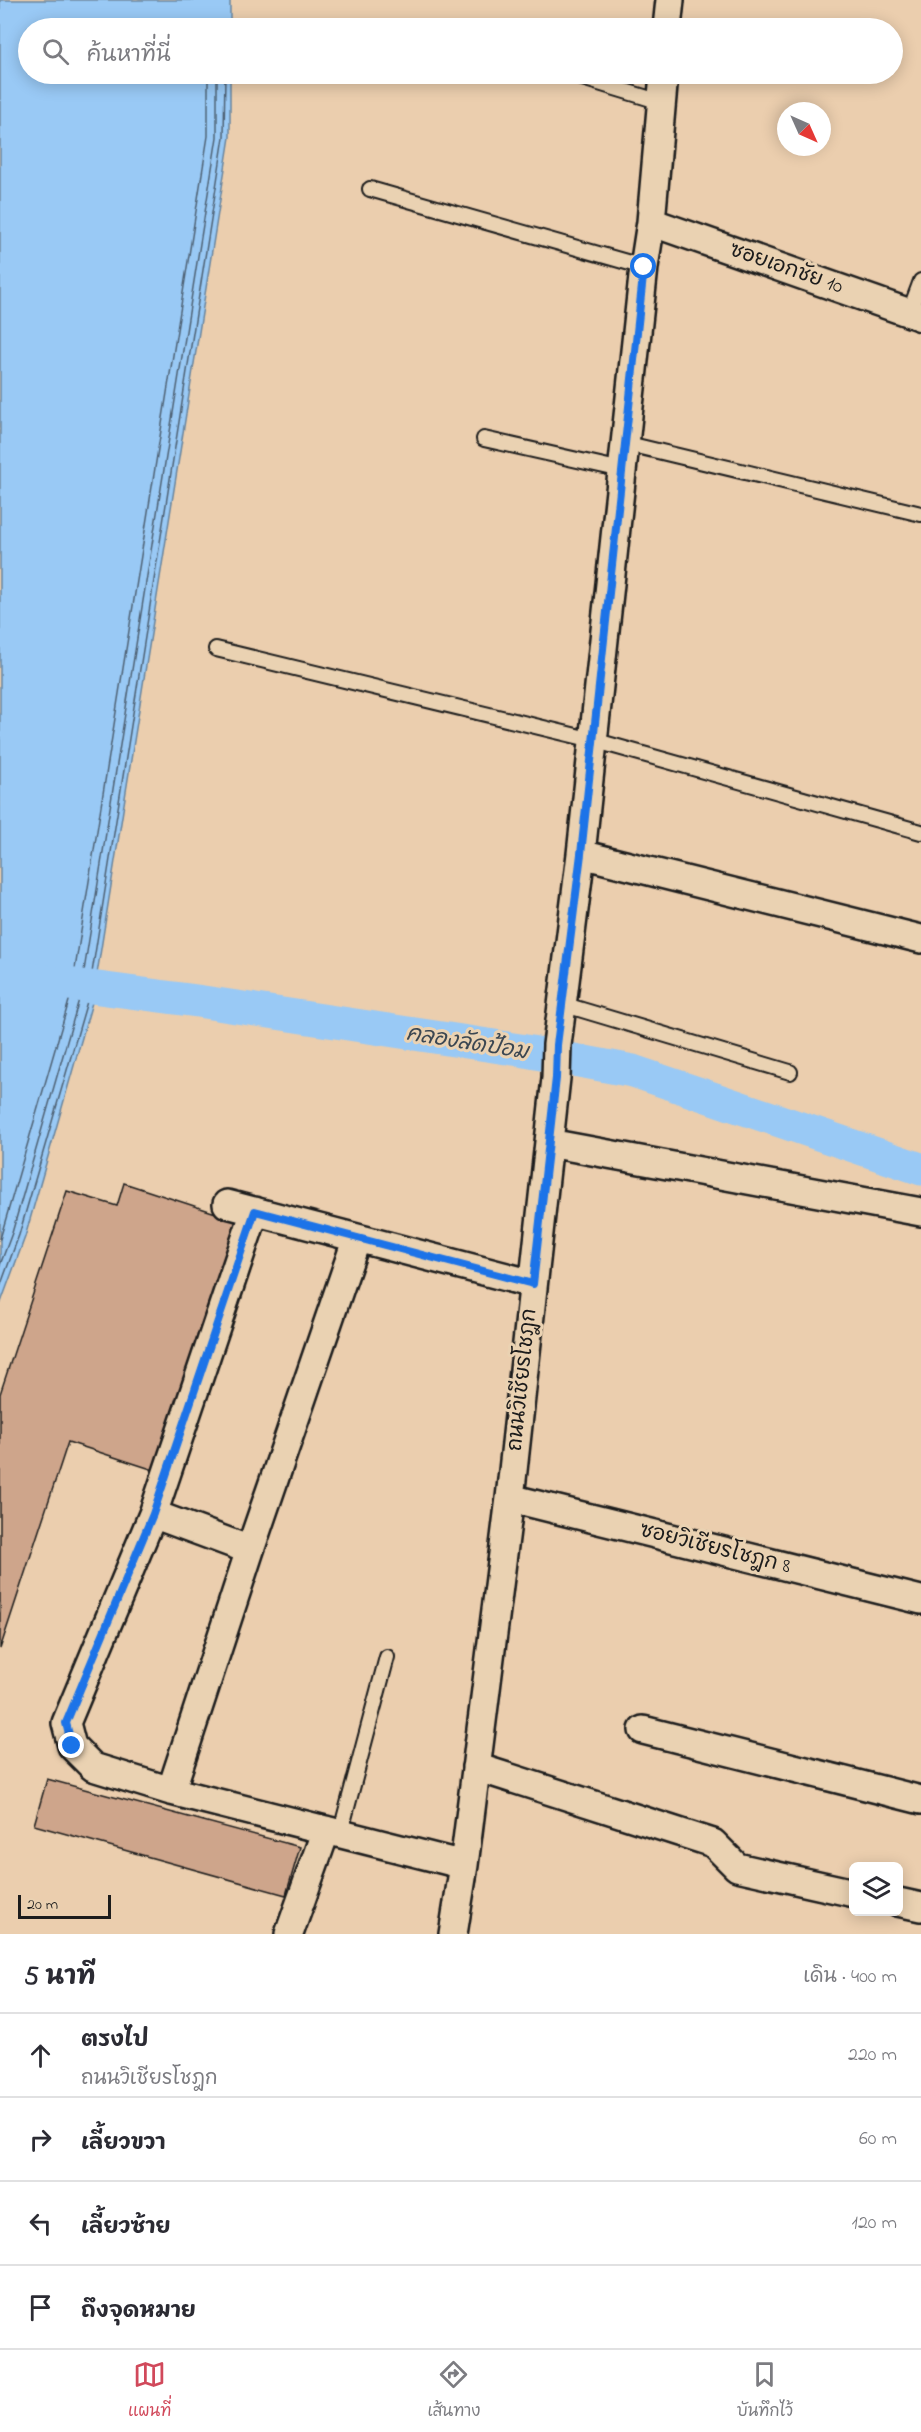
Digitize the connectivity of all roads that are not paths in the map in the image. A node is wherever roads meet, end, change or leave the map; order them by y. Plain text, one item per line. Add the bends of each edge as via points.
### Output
1 (670, 0) edge
2 (668, 18) edge
3 (602, 84) edge
4 (662, 84) edge
5 (661, 102) junction
6 (370, 189) dead end
7 (651, 222) junction
8 (644, 267) junction
9 (921, 281) edge
10 (915, 315) edge
11 (484, 439) dead end
12 (623, 456) junction
13 (921, 514) edge
14 (216, 649) dead end
15 (593, 740) junction
16 (921, 832) edge
17 (581, 854) junction
18 (921, 939) edge
19 (562, 1004) junction
20 (790, 1072) dead end
21 (549, 1143) junction
22 (227, 1204) dead end
23 (255, 1211) junction
24 (921, 1212) edge
25 (357, 1238) junction
26 (533, 1284) junction
27 (510, 1498) junction
28 (153, 1514) junction
29 (250, 1550) junction
30 (921, 1600) edge
31 (387, 1656) dead end
32 (643, 1730) dead end
33 (476, 1767) junction
34 (171, 1791) junction
35 (921, 1800) edge
36 (333, 1832) junction
37 (464, 1865) junction
38 (849, 1892) edge
39 (903, 1903) edge
40 (921, 1907) edge
41 (289, 1934) edge
42 (453, 1934) edge

1 - 2 street
3 - 5 lane
4 - 5 street, ถนนวิเชียรโชฎก
5 - 7 street, ถนนวิเชียรโชฎก
6 - 8 lane
7 - 8 street, ถนนวิเชียรโชฎก
7 - 10 street, ซอยเอกชัย 10
8 - 12 street, ถนนวิเชียรโชฎก
9 - 10 lane
11 - 12 lane
12 - 13 lane
12 - 15 street, ถนนวิเชียรโชฎก
14 - 15 lane
15 - 16 lane
15 - 17 street, ถนนวิเชียรโชฎก
17 - 18 street
17 - 19 street, ถนนวิเชียรโชฎก
19 - 20 lane
19 - 21 street, ถนนวิเชียรโชฎก
21 - 24 street
21 - 26 street, ถนนวิเชียรโชฎก
22 - 23 street
23 - 25 street
23 - 28 street
25 - 26 street
25 - 29 street
26 - 27 street, ถนนวิเชียรโชฎก
27 - 30 street, ซอยวิเชียรโชฎก 8
27 - 33 street, ถนนวิเชียรโชฎก
28 - 29 street
28 - 34 street via 66,1723 72,1746 93,1767
29 - 34 street
31 - 36 lane
32 - 35 street
33 - 37 street, ถนนวิเชียรโชฎก
33 - 38 street via 713,1843 737,1867
34 - 36 street
36 - 37 street
36 - 41 street
37 - 42 street, ถนนวิเชียรโชฎก
39 - 40 street

